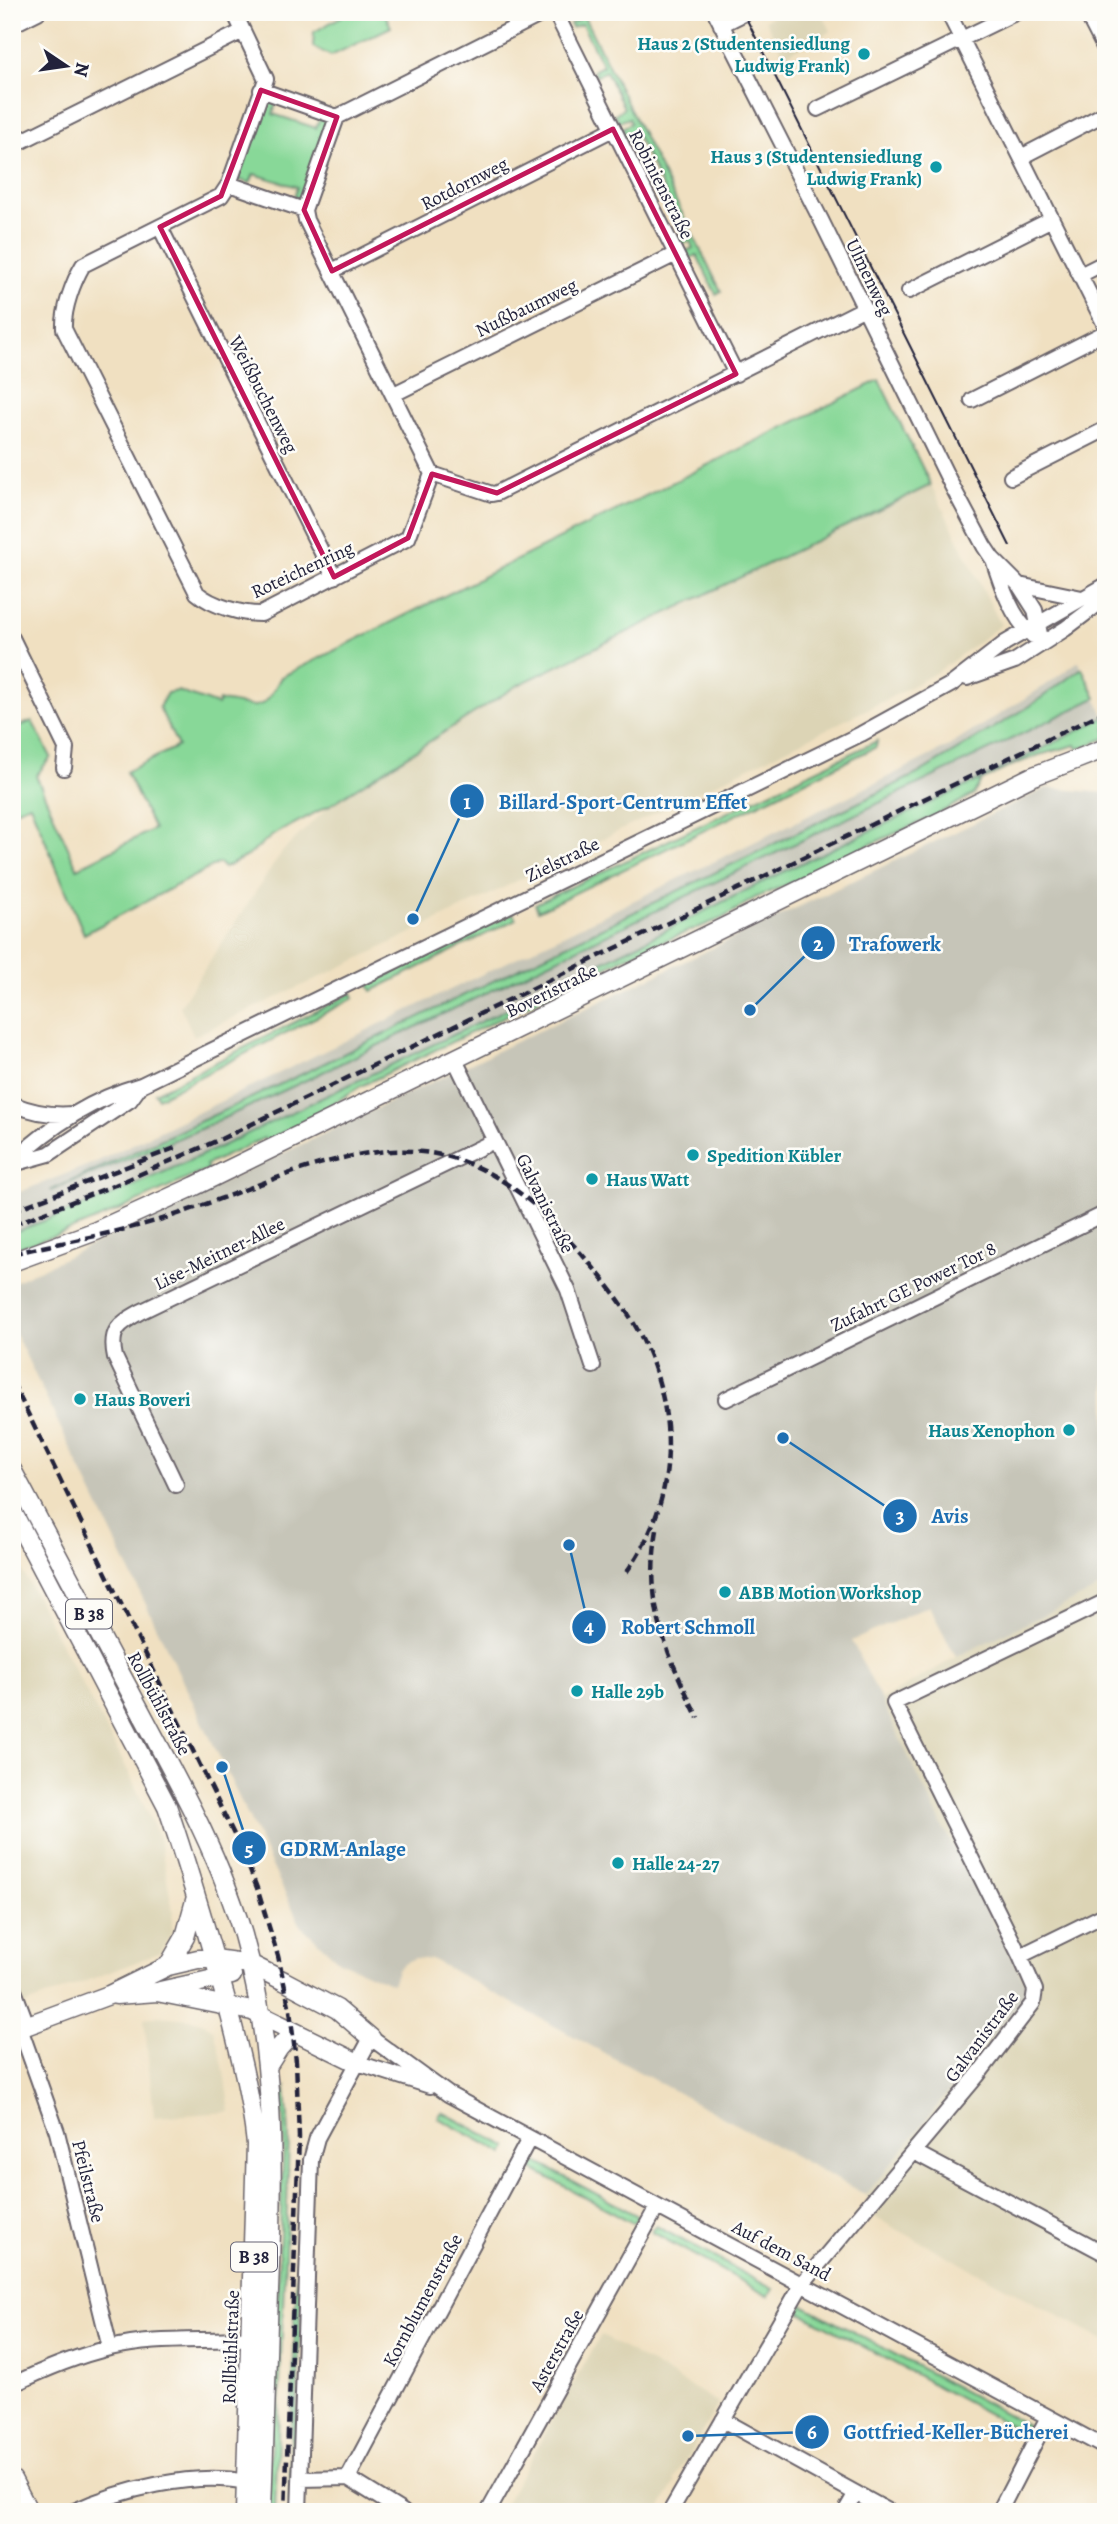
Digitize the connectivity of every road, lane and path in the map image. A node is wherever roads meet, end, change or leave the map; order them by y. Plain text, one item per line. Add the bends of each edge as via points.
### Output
1 (38, 12) edge
2 (234, 12) edge
3 (546, 12) edge
4 (555, 12) edge
5 (747, 12) edge
6 (948, 12) edge
7 (1017, 12) edge
8 (1086, 12) edge
9 (718, 19) edge
10 (12, 25) edge
11 (243, 31) junction
12 (962, 40) junction
13 (1106, 51) edge
14 (261, 90) junction
15 (818, 109) dead end
16 (1106, 113) edge
17 (338, 117) junction
18 (613, 129) junction
19 (12, 146) edge
20 (1021, 157) junction
21 (229, 184) junction
22 (304, 210) junction
23 (1052, 219) junction
24 (160, 227) junction
25 (676, 254) junction
26 (1106, 262) edge
27 (332, 271) junction
28 (1080, 275) junction
29 (909, 291) dead end
30 (863, 309) junction
31 (1106, 329) edge
32 (736, 374) junction
33 (394, 394) junction
34 (972, 400) dead end
35 (1106, 429) edge
36 (432, 474) junction
37 (1011, 477) dead end
38 (992, 558) junction
39 (334, 577) junction
40 (1019, 584) junction
41 (1106, 585) edge
42 (1082, 598) junction
43 (1106, 598) edge
44 (1033, 628) junction
45 (12, 638) edge
46 (1042, 644) junction
47 (952, 684) junction
48 (1106, 748) edge
49 (64, 768) dead end
50 (456, 1060) junction
51 (141, 1085) junction
52 (12, 1104) edge
53 (77, 1113) junction
54 (494, 1141) junction
55 (12, 1163) edge
56 (1106, 1213) edge
57 (12, 1262) edge
58 (593, 1366) dead end
59 (732, 1396) dead end
60 (12, 1470) edge
61 (176, 1485) dead end
62 (12, 1511) edge
63 (1106, 1601) edge
64 (197, 1897) junction
65 (1106, 1914) edge
66 (1020, 1956) junction
67 (215, 1959) junction
68 (250, 1964) junction
69 (167, 1966) junction
70 (220, 1979) junction
71 (12, 1985) edge
72 (157, 1992) junction
73 (109, 1995) junction
74 (227, 2006) junction
75 (260, 2013) junction
76 (20, 2028) edge
77 (293, 2032) junction
78 (371, 2038) junction
79 (358, 2063) junction
80 (267, 2067) junction
81 (438, 2088) junction
82 (529, 2139) junction
83 (914, 2152) junction
84 (657, 2207) junction
85 (1106, 2254) edge
86 (802, 2284) junction
87 (245, 2339) junction
88 (110, 2348) junction
89 (12, 2385) edge
90 (1048, 2417) junction
91 (723, 2420) junction
92 (1106, 2448) edge
93 (348, 2478) junction
94 (12, 2479) edge
95 (301, 2479) junction
96 (240, 2481) junction
97 (856, 2493) junction
98 (29, 2512) edge
99 (72, 2512) edge
100 (245, 2512) edge
101 (262, 2512) edge
102 (299, 2512) edge
103 (403, 2512) edge
104 (488, 2512) edge
105 (670, 2512) edge
106 (845, 2512) edge
107 (890, 2512) edge
108 (999, 2512) edge

1 - 10 street
2 - 11 street
3 - 17 street
4 - 18 street, Robinienstraße
5 - 9 street
6 - 12 street
7 - 12 street
8 - 13 street
9 - 30 street, Ulmenweg
11 - 14 street via 266,79
11 - 19 street
12 - 15 street
12 - 20 street
14 - 17 street
14 - 21 street
16 - 20 street
17 - 22 street
18 - 25 street, Robinienstraße
18 - 27 street, Rotdornweg
20 - 23 street
21 - 22 street
21 - 24 street, Roteichenring via 221,197
22 - 27 street
23 - 28 street
23 - 29 street
24 - 39 street, Weißbuchenweg
24 - 39 street, Roteichenring via 83,265 63,319 155,514 197,593 247,614 261,614
25 - 32 street, Robinienstraße
25 - 33 street, Nußbaumweg
26 - 28 street
27 - 33 street
28 - 31 street
30 - 32 street
30 - 38 street, Ulmenweg
31 - 34 street
32 - 36 street via 497,493
33 - 36 street
35 - 37 street
36 - 39 street, Roteichenring via 408,538
38 - 40 street, Ulmenweg
38 - 44 street, Ulmenweg via 1001,586
40 - 42 street
40 - 44 street, Ulmenweg via 1035,610
41 - 42 street, Zielstraße
42 - 44 street, Zielstraße
43 - 46 street
44 - 46 street, Ulmenweg
44 - 47 street, Zielstraße via 1005,643
45 - 49 street via 66,748
46 - 47 street via 1014,661
47 - 51 street, Zielstraße via 861,734
48 - 50 main road, Boveristraße via 1031,777
50 - 54 street, Galvanistraße
50 - 57 main road, Boveristraße via 195,1186 96,1231
51 - 53 street, Zielstraße
51 - 55 street, Zielstraße via 130,1100 48,1154
52 - 53 street via 56,1116
53 - 55 street, Zielstraße via 39,1136
54 - 58 street, Galvanistraße via 568,1290
54 - 61 street, Lise-Meitner-Allee via 140,1312 114,1331 115,1357
56 - 59 street, Zufahrt GE Power Tor 8
60 - 68 main road, Rollbühlstraße / B 38 via 218,1863
62 - 64 main road, B 38 via 167,1806
63 - 66 street, Galvanistraße via 894,1703
64 - 67 main road, B 38
64 - 69 main road via 185,1937
65 - 66 street
66 - 83 street, Galvanistraße via 1035,1990 1033,2003
67 - 68 main road, Auf dem Sand
67 - 69 main road, Auf dem Sand
67 - 70 main road, B 38
68 - 70 main road
68 - 75 main road, Rollbühlstraße / B 38
68 - 78 main road, Auf dem Sand via 337,2009
69 - 73 main road, Auf dem Sand
70 - 72 main road
70 - 74 main road, Rollbühlstraße / B 38
71 - 76 street, Pfeilstraße
72 - 73 main road
72 - 74 main road, Auf dem Sand
73 - 76 main road
74 - 75 main road, Auf dem Sand
74 - 87 main road, Rollbühlstraße / B 38 via 249,2092 256,2144
75 - 77 main road, Auf dem Sand
75 - 80 main road, Rollbühlstraße / B 38
76 - 88 street, Pfeilstraße via 57,2133
77 - 79 main road, Auf dem Sand
77 - 80 main road
78 - 79 street
78 - 81 street, Auf dem Sand
79 - 81 street, Auf dem Sand
79 - 95 street via 317,2138 311,2160
80 - 101 main road, Rollbühlstraße / B 38 via 272,2205
81 - 82 street, Auf dem Sand
82 - 84 street, Auf dem Sand
82 - 93 street, Kornblumenstraße
83 - 85 street
83 - 86 street, Galvanistraße
84 - 86 street, Auf dem Sand
84 - 104 street, Asterstraße
86 - 90 street, Auf dem Sand
86 - 91 street, Galvanistraße
87 - 88 street
87 - 96 main road, Rollbühlstraße / B 38
88 - 89 street
90 - 92 street, Auf dem Sand
90 - 108 street
91 - 97 street
91 - 105 street, Galvanistraße
93 - 95 street
93 - 103 street
94 - 98 main road
95 - 102 street
96 - 99 street via 165,2483 130,2490
96 - 100 main road, Rollbühlstraße / B 38
97 - 106 street
97 - 107 street

